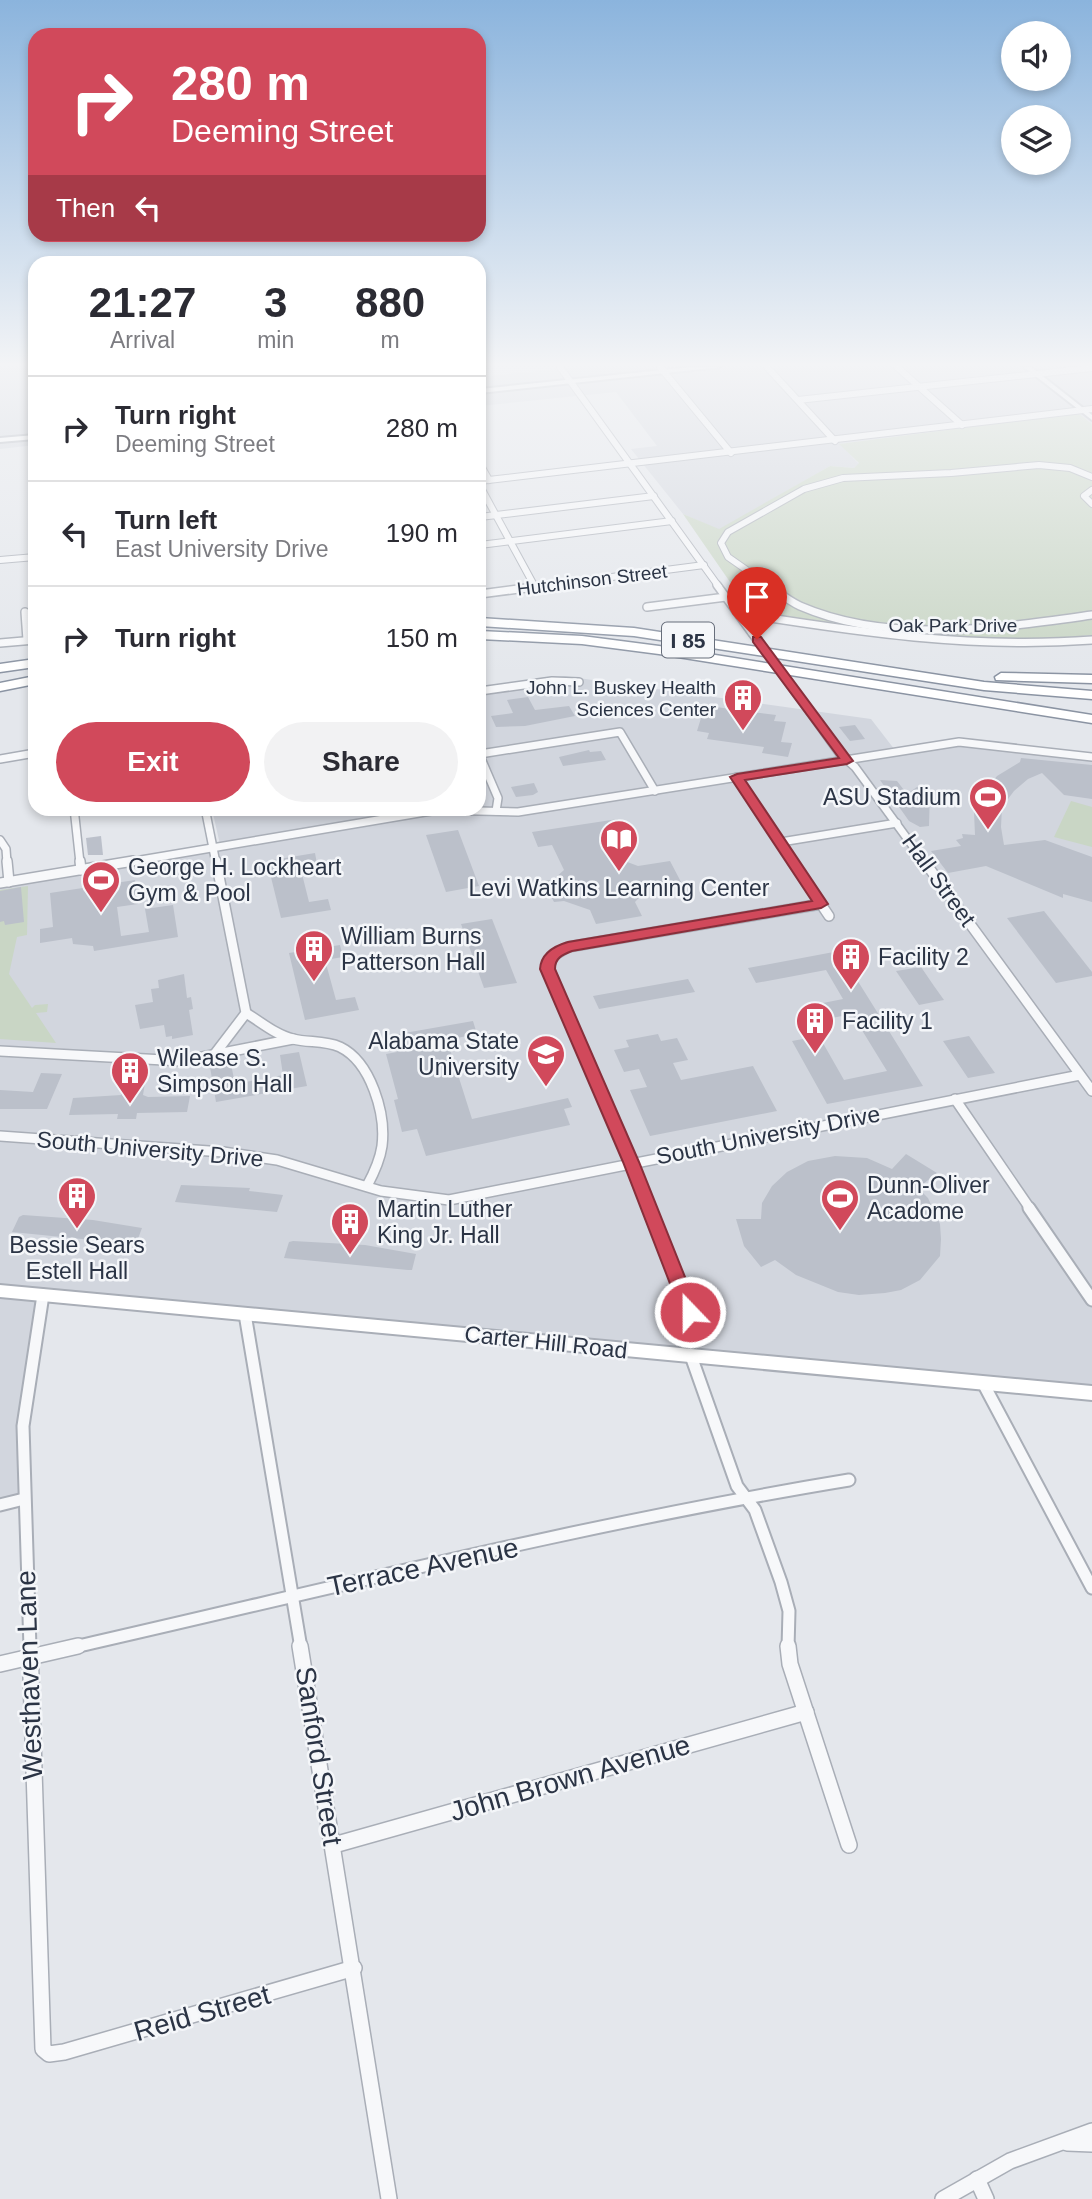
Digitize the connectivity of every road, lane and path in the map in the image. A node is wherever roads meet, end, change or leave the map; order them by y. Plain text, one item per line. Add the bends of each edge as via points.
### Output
1 (576, 470) edge
2 (636, 470) edge
3 (986, 470) edge
4 (1072, 470) edge
5 (1092, 470) edge
6 (1084, 473) junction
7 (486, 475) edge
8 (1092, 477) edge
9 (489, 480) junction
10 (486, 481) edge
11 (1092, 490) edge
12 (486, 496) edge
13 (654, 496) junction
14 (1092, 504) edge
15 (495, 515) junction
16 (486, 516) edge
17 (672, 521) junction
18 (510, 541) junction
19 (486, 544) edge
20 (28, 558) edge
21 (0, 560) edge
22 (704, 565) junction
23 (535, 587) junction
24 (486, 593) edge
25 (726, 597) junction
26 (647, 607) dead end
27 (25, 612) dead end
28 (738, 613) junction
29 (1092, 615) edge
30 (779, 619) junction
31 (486, 622) edge
32 (28, 626) edge
33 (486, 635) edge
34 (755, 636) junction
35 (28, 640) edge
36 (1092, 640) edge
37 (0, 643) edge
38 (28, 661) edge
39 (0, 662) edge
40 (28, 662) edge
41 (835, 662) junction
42 (0, 668) edge
43 (28, 675) edge
44 (0, 678) edge
45 (1092, 679) edge
46 (28, 681) edge
47 (579, 682) dead end
48 (0, 687) edge
49 (486, 690) edge
50 (939, 693) junction
51 (1092, 695) edge
52 (1092, 708) edge
53 (1092, 719) edge
54 (28, 754) edge
55 (486, 754) edge
56 (1092, 757) edge
57 (0, 760) edge
58 (847, 761) junction
59 (486, 769) edge
60 (737, 777) junction
61 (655, 790) junction
62 (486, 811) edge
63 (496, 811) junction
64 (75, 816) edge
65 (207, 816) edge
66 (402, 816) edge
67 (897, 823) junction
68 (0, 840) edge
69 (781, 842) junction
70 (215, 848) junction
71 (81, 870) junction
72 (4, 883) edge
73 (821, 904) junction
74 (829, 916) dead end
75 (246, 1013) junction
76 (293, 1039) junction
77 (0, 1051) edge
78 (214, 1055) junction
79 (1080, 1075) junction
80 (1092, 1091) edge
81 (955, 1099) junction
82 (0, 1136) edge
83 (631, 1162) junction
84 (367, 1186) junction
85 (0, 1291) edge
86 (43, 1295) junction
87 (1092, 1300) edge
88 (690, 1312) dead end
89 (245, 1314) junction
90 (691, 1356) junction
91 (982, 1383) junction
92 (1092, 1393) edge
93 (849, 1480) dead end
94 (24, 1499) junction
95 (746, 1499) junction
96 (0, 1504) edge
97 (1092, 1588) edge
98 (293, 1595) junction
99 (28, 1658) junction
100 (0, 1664) edge
101 (806, 1712) junction
102 (334, 1845) junction
103 (849, 1845) dead end
104 (355, 1968) junction
105 (49, 2054) joint
106 (1092, 2131) edge
107 (1063, 2143) junction
108 (1092, 2144) edge
109 (977, 2179) junction
110 (389, 2199) edge
111 (943, 2199) edge
112 (986, 2199) edge

1 - 9 street
2 - 13 street, Hall Street
3 - 29 street, Oak Park Drive via 829,481 793,494 737,527 723,537 721,546 727,557 797,605 839,620 946,629
4 - 6 street, Oak Park Drive
5 - 6 street
6 - 8 street, Oak Park Drive
7 - 9 street
9 - 10 street
11 - 14 street via 1084,494
12 - 15 street
13 - 15 street
13 - 17 street, Hall Street
15 - 16 street
15 - 18 street
17 - 18 street
17 - 22 street, Hall Street
18 - 19 street
18 - 23 street
20 - 21 street
22 - 23 street, Hutchinson Street
22 - 25 street, Hall Street
23 - 24 street, Hutchinson Street
25 - 26 street
25 - 28 street, Hall Street
27 - 32 street
28 - 30 street
28 - 34 street, Hall Street
30 - 34 street via 758,625
30 - 36 street via 970,643
31 - 41 highway, I 85 via 634,632
33 - 50 highway, I 85 via 620,645
34 - 58 street, Hall Street, bridge
35 - 37 street
38 - 39 highway
40 - 42 highway
41 - 45 highway via 983,676
41 - 51 highway, I 85 via 984,686
43 - 44 highway
46 - 48 highway
47 - 49 street
50 - 52 highway, I 85
50 - 53 highway
54 - 57 street
55 - 61 street via 620,732
56 - 58 street via 972,742
58 - 60 street
58 - 67 street, Hall Street
59 - 63 street via 498,798
60 - 61 street
60 - 69 street
61 - 63 street via 518,812
62 - 63 street
64 - 71 street
65 - 70 street
66 - 70 street
67 - 69 street
67 - 79 street, Hall Street
68 - 72 street via 6,849
69 - 73 street
70 - 71 street
70 - 75 street
71 - 72 street
73 - 74 street
73 - 83 street via 568,947 551,957 548,969
75 - 76 street
75 - 78 street
76 - 78 street
76 - 84 street via 339,1047 365,1069 384,1132 379,1163
77 - 78 street via 168,1061
79 - 80 street, Hall Street
79 - 81 street, South University Drive
81 - 83 street, South University Drive
81 - 87 street
82 - 84 street, South University Drive via 223,1152 277,1160
83 - 84 street, South University Drive via 449,1200
83 - 88 street
85 - 86 main road, Carter Hill Road
86 - 89 main road, Carter Hill Road
86 - 94 street, Westhaven Lane via 23,1426
89 - 90 main road, Carter Hill Road
89 - 98 street, Sanford Street
90 - 91 main road, Carter Hill Road
90 - 95 street via 737,1486
91 - 92 main road, Carter Hill Road
91 - 97 street
93 - 95 street, Terrace Avenue
94 - 96 street
94 - 99 street, Westhaven Lane
95 - 98 street, Terrace Avenue
95 - 101 street via 755,1510 788,1605 788,1654
98 - 99 street, Terrace Avenue
98 - 102 street, Sanford Street
99 - 100 street, Terrace Avenue
99 - 105 street, Westhaven Lane via 40,2038
101 - 102 street, John Brown Avenue
101 - 103 street
102 - 104 street, Sanford Street
104 - 105 street, Reid Street
104 - 110 street, Sanford Street
106 - 107 street
107 - 108 street
107 - 109 street via 1010,2161
109 - 111 street
109 - 112 street

